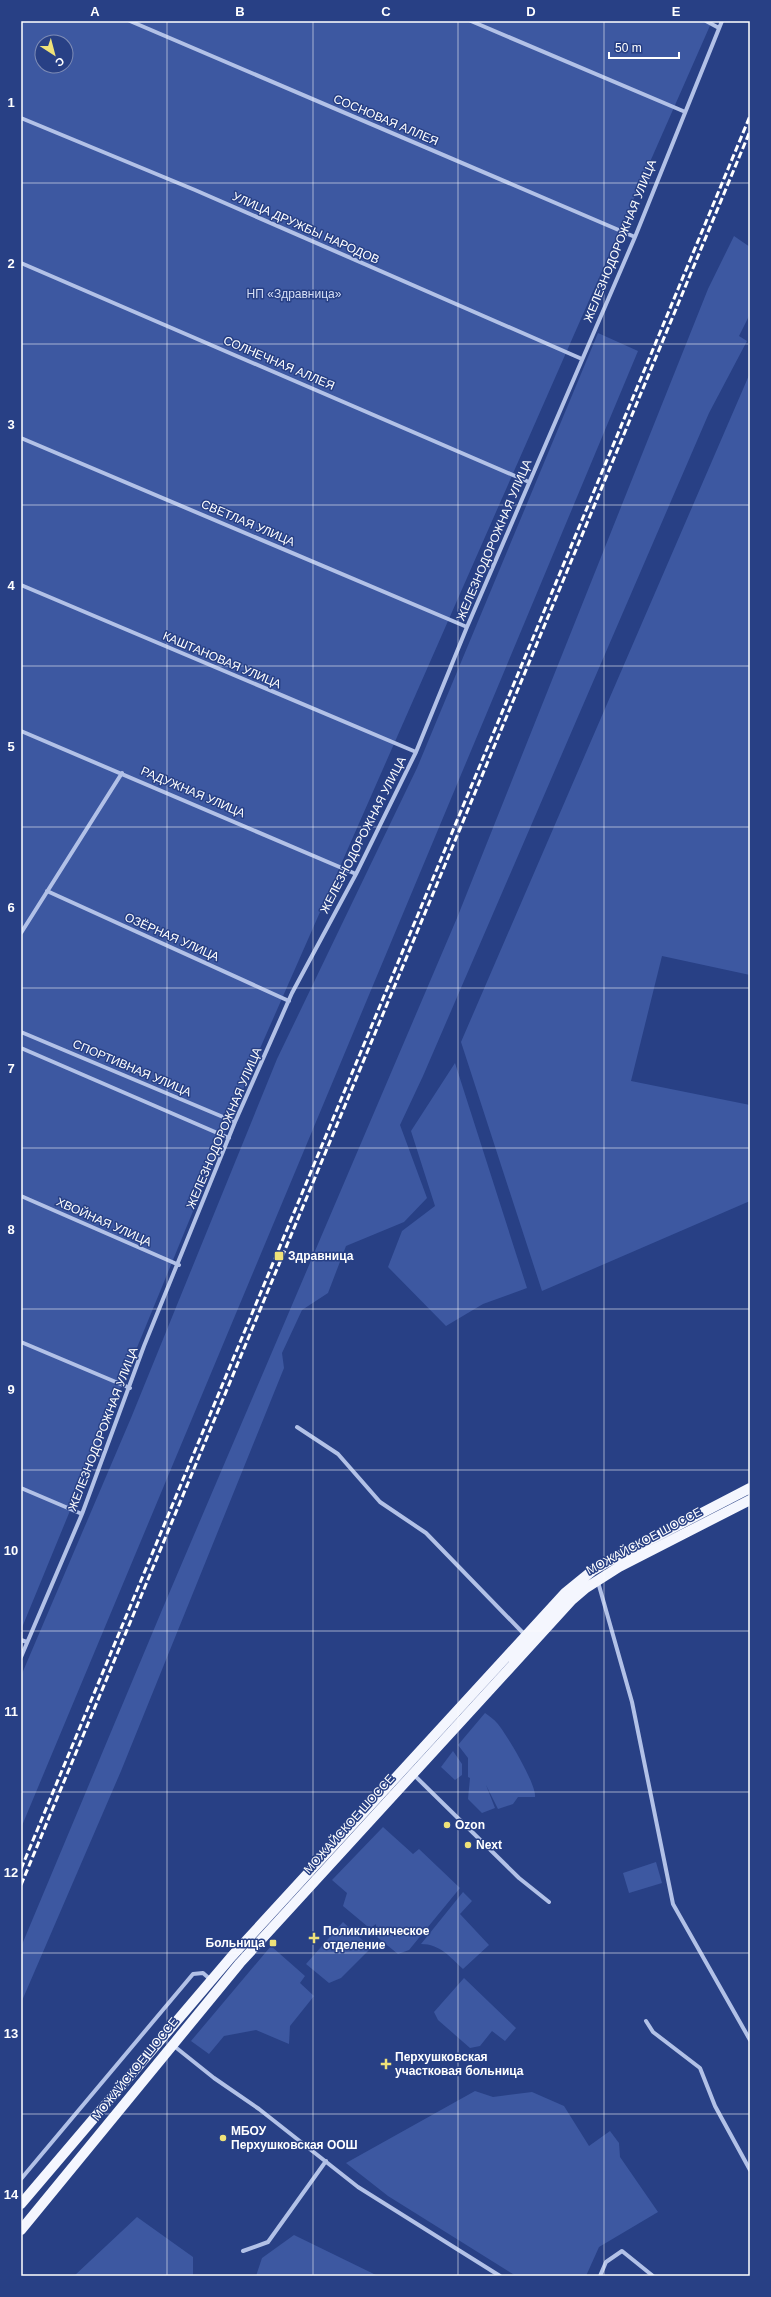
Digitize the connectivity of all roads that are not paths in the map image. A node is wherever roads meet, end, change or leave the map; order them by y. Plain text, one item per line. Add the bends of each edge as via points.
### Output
1 (130, 21) edge
2 (471, 21) edge
3 (706, 21) edge
4 (722, 21) edge
5 (719, 28) junction
6 (684, 111) junction
7 (21, 118) edge
8 (635, 237) junction
9 (21, 263) edge
10 (582, 359) junction
11 (21, 438) edge
12 (529, 482) junction
13 (21, 585) edge
14 (467, 627) junction
15 (21, 731) edge
16 (416, 752) junction
17 (122, 773) junction
18 (356, 874) junction
19 (47, 891) junction
20 (21, 933) edge
21 (289, 1001) junction
22 (21, 1032) edge
23 (21, 1048) edge
24 (235, 1122) junction
25 (229, 1138) junction
26 (21, 1196) edge
27 (179, 1265) junction
28 (21, 1342) edge
29 (130, 1388) junction
30 (297, 1426) dead end
31 (21, 1488) edge
32 (750, 1488) edge
33 (750, 1500) edge
34 (82, 1514) junction
35 (598, 1579) junction
36 (525, 1635) junction
37 (21, 1640) edge
38 (27, 1642) junction
39 (21, 1657) edge
40 (413, 1773) junction
41 (549, 1902) dead end
42 (212, 1980) junction
43 (646, 2021) dead end
44 (750, 2040) edge
45 (172, 2045) junction
46 (326, 2161) junction
47 (750, 2170) edge
48 (21, 2179) edge
49 (21, 2204) edge
50 (21, 2230) edge
51 (243, 2251) dead end
52 (500, 2276) edge
53 (600, 2276) edge
54 (653, 2276) edge

1 - 8 street, СОСНОВАЯ АЛЛЕЯ
2 - 6 street
3 - 5 street
4 - 5 street, ЖЕЛЕЗНОДОРОЖНАЯ УЛИЦА
5 - 6 street, ЖЕЛЕЗНОДОРОЖНАЯ УЛИЦА
6 - 8 street, ЖЕЛЕЗНОДОРОЖНАЯ УЛИЦА
7 - 10 street, УЛИЦА ДРУЖБЫ НАРОДОВ via 195,190
8 - 10 street, ЖЕЛЕЗНОДОРОЖНАЯ УЛИЦА
9 - 12 street, СОЛНЕЧНАЯ АЛЛЕЯ
10 - 12 street, ЖЕЛЕЗНОДОРОЖНАЯ УЛИЦА
11 - 14 street, СВЕТЛАЯ УЛИЦА
12 - 14 street, ЖЕЛЕЗНОДОРОЖНАЯ УЛИЦА
13 - 16 street, КАШТАНОВАЯ УЛИЦА
14 - 16 street, ЖЕЛЕЗНОДОРОЖНАЯ УЛИЦА
15 - 17 street, РАДУЖНАЯ УЛИЦА
16 - 18 street, ЖЕЛЕЗНОДОРОЖНАЯ УЛИЦА
17 - 18 street, РАДУЖНАЯ УЛИЦА
17 - 19 street
18 - 21 street, ЖЕЛЕЗНОДОРОЖНАЯ УЛИЦА
19 - 20 street
19 - 21 street, ОЗЁРНАЯ УЛИЦА
21 - 24 street, ЖЕЛЕЗНОДОРОЖНАЯ УЛИЦА
22 - 24 street, СПОРТИВНАЯ УЛИЦА
23 - 25 street
24 - 25 street, ЖЕЛЕЗНОДОРОЖНАЯ УЛИЦА
25 - 27 street, ЖЕЛЕЗНОДОРОЖНАЯ УЛИЦА
26 - 27 street, ХВОЙНАЯ УЛИЦА
27 - 29 street, ЖЕЛЕЗНОДОРОЖНАЯ УЛИЦА via 144,1346
28 - 29 street
29 - 34 street, ЖЕЛЕЗНОДОРОЖНАЯ УЛИЦА
30 - 36 street via 338,1454 380,1502 426,1533
31 - 34 street
32 - 36 main road, МОЖАЙСКОЕ ШОССЕ via 592,1571 565,1593
33 - 35 main road, МОЖАЙСКОЕ ШОССЕ
34 - 38 street, ЖЕЛЕЗНОДОРОЖНАЯ УЛИЦА
35 - 40 main road, МОЖАЙСКОЕ ШОССЕ via 568,1604
35 - 44 street via 632,1702 673,1904
36 - 42 main road, МОЖАЙСКОЕ ШОССЕ
37 - 38 street
38 - 39 street, ЖЕЛЕЗНОДОРОЖНАЯ УЛИЦА
40 - 41 street via 519,1878
40 - 45 main road, МОЖАЙСКОЕ ШОССЕ via 240,1963
42 - 48 street via 203,1973 193,1974
42 - 49 main road, МОЖАЙСКОЕ ШОССЕ
43 - 47 street via 653,2032 700,2068 715,2106
45 - 46 street
45 - 50 main road, МОЖАЙСКОЕ ШОССЕ
46 - 51 street via 268,2242
46 - 52 street via 358,2187
53 - 54 street via 606,2262 622,2251

